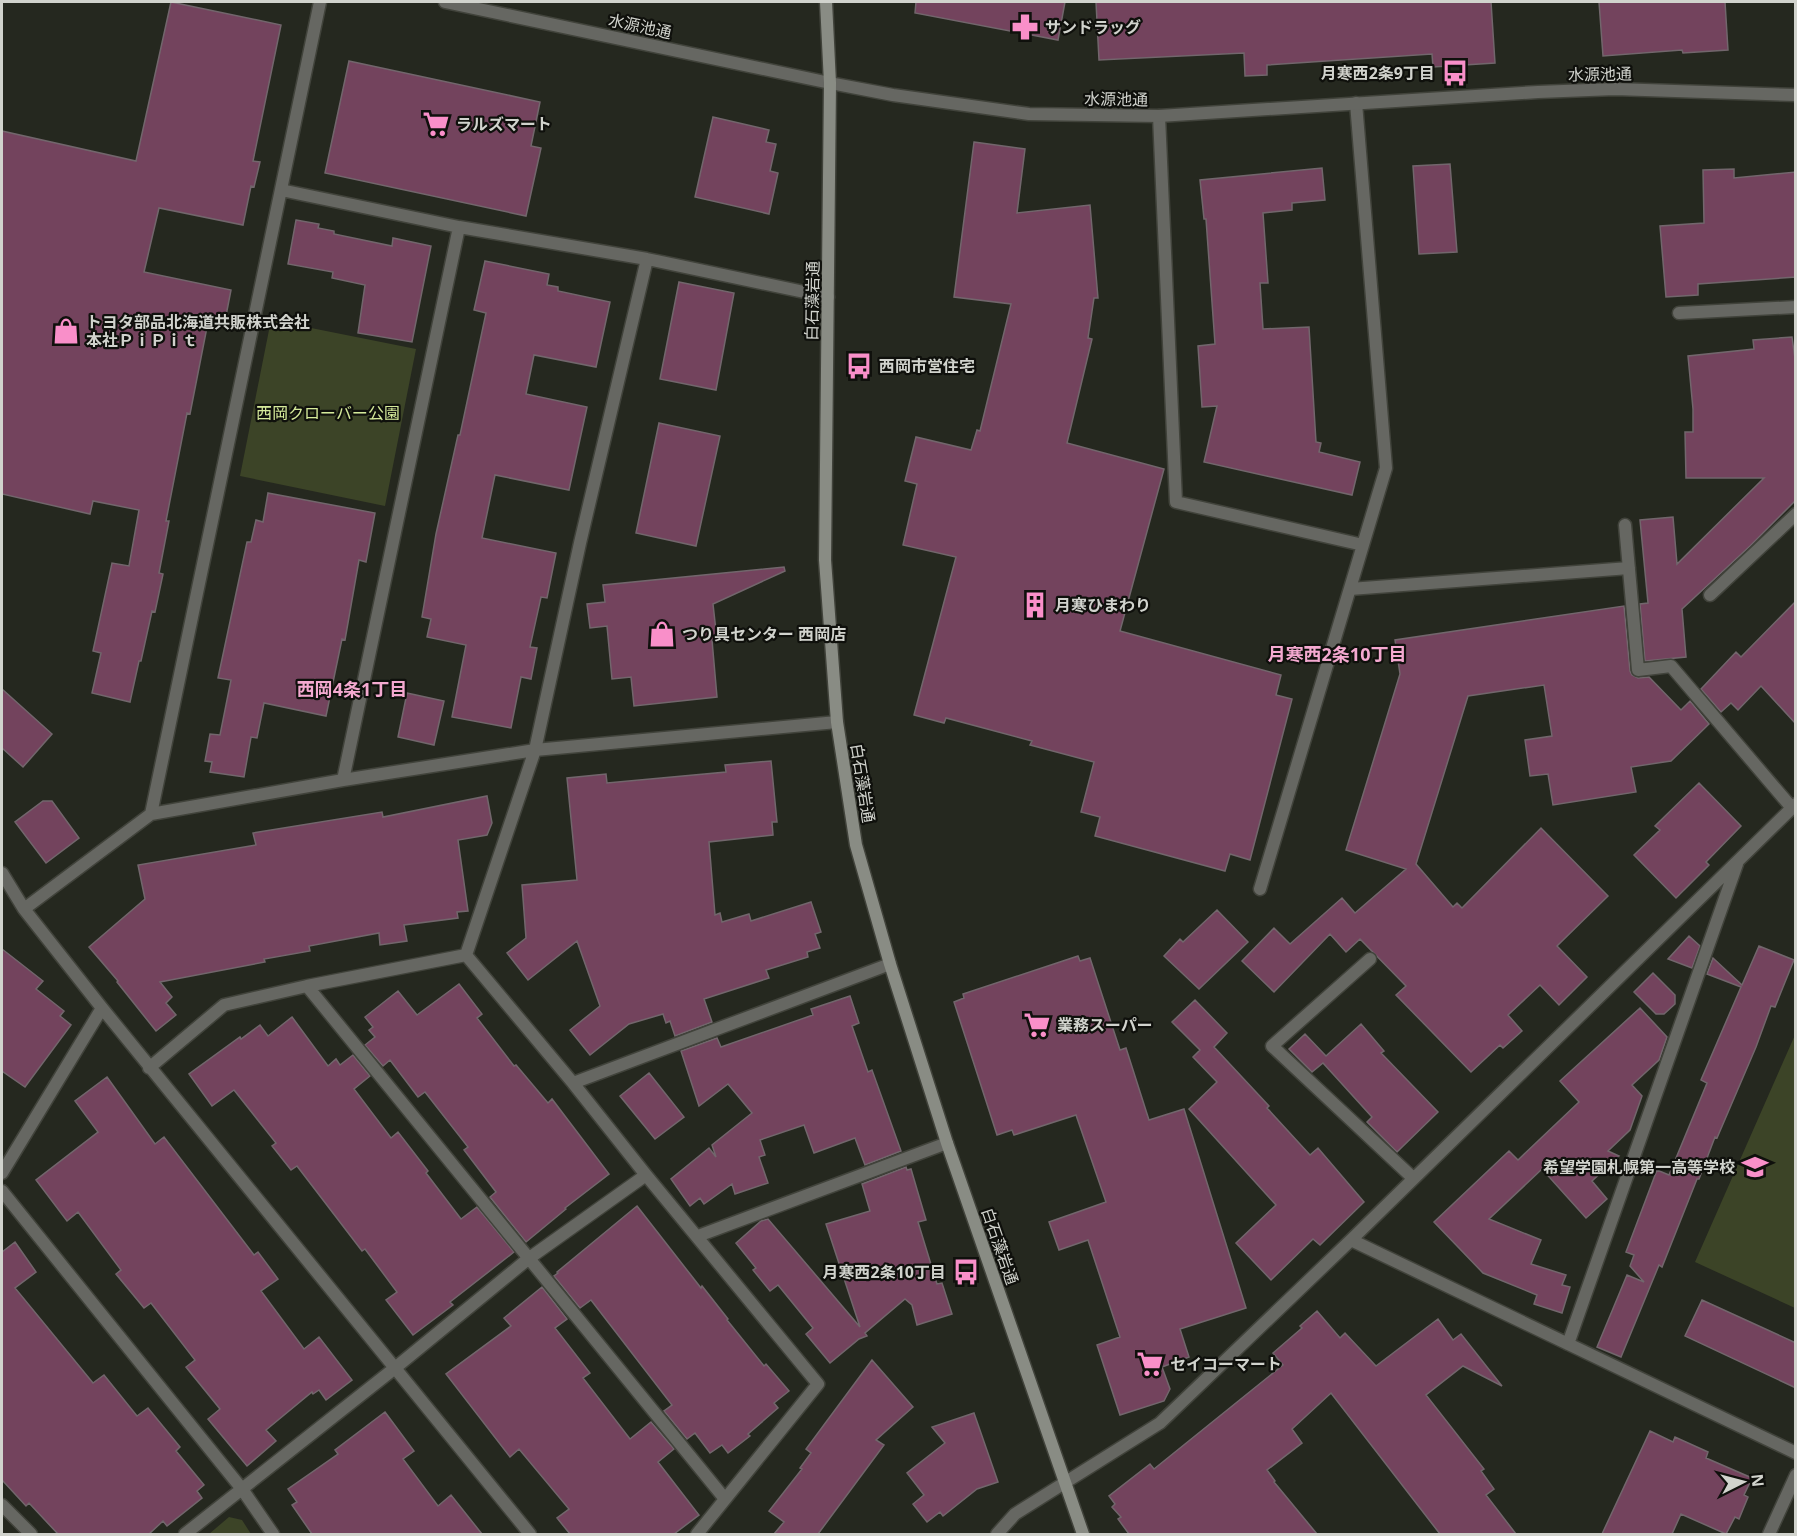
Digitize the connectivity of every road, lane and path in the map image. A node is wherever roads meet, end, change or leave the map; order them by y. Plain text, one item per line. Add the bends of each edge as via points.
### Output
1 (320, 2) edge
2 (445, 2) edge
3 (826, 2) edge
4 (482, 5) edge
5 (830, 83) junction
6 (1796, 95) edge
7 (1356, 104) junction
8 (1159, 116) junction
9 (281, 190) junction
10 (459, 227) junction
11 (647, 259) junction
12 (828, 297) junction
13 (1796, 307) edge
14 (1679, 313) dead end
15 (1796, 514) edge
16 (1625, 525) dead end
17 (1363, 545) junction
18 (1629, 568) junction
19 (1350, 589) junction
20 (1710, 595) dead end
21 (837, 722) junction
22 (535, 750) junction
23 (343, 780) junction
24 (1794, 806) edge
25 (151, 814) junction
26 (1739, 860) junction
27 (2, 873) edge
28 (1260, 889) dead end
29 (24, 909) junction
30 (466, 955) junction
31 (1370, 959) dead end
32 (890, 964) junction
33 (307, 986) junction
34 (102, 1008) junction
35 (149, 1068) junction
36 (573, 1083) junction
37 (947, 1143) junction
38 (2, 1173) edge
39 (645, 1175) junction
40 (1413, 1179) junction
41 (2, 1191) edge
42 (698, 1236) junction
43 (1351, 1240) junction
44 (528, 1259) junction
45 (1568, 1344) junction
46 (396, 1368) junction
47 (1796, 1453) edge
48 (1796, 1474) edge
49 (1065, 1483) junction
50 (242, 1489) junction
51 (725, 1499) junction
52 (2, 1504) edge
53 (31, 1534) edge
54 (185, 1534) edge
55 (273, 1534) edge
56 (530, 1534) edge
57 (698, 1534) edge
58 (998, 1534) edge
59 (1083, 1534) edge
60 (1769, 1534) edge

1 - 9 street
2 - 4 street, 水源池通
3 - 5 main road, 白石藻岩通
4 - 5 street, 水源池通
5 - 8 street, 水源池通 via 1029,114
5 - 12 main road, 白石藻岩通
6 - 7 street, 水源池通 via 1615,89
7 - 8 street, 水源池通
7 - 17 street via 1386,468
8 - 17 street via 1176,502
9 - 10 street
9 - 25 street
10 - 11 street
10 - 23 street
11 - 12 street
11 - 22 street
12 - 21 main road, 白石藻岩通 via 825,560
13 - 14 street
15 - 20 street
16 - 18 street
17 - 19 street
18 - 19 street
18 - 24 street via 1638,670 1671,666
19 - 28 street
21 - 22 street
21 - 32 main road, 白石藻岩通 via 856,845
22 - 23 street
22 - 30 street
23 - 25 street
24 - 26 street
25 - 29 street
26 - 40 street
26 - 45 street
27 - 29 street
29 - 34 street
30 - 33 street
30 - 36 street
31 - 40 street via 1272,1046
32 - 36 street
32 - 37 main road, 白石藻岩通
33 - 35 street via 224,1005
33 - 44 street
34 - 35 street
34 - 38 street
35 - 46 street
36 - 39 street
37 - 42 street
37 - 49 main road, 白石藻岩通
39 - 42 street
39 - 44 street
40 - 43 street
41 - 50 street
42 - 51 street via 818,1384
43 - 45 street
43 - 49 street via 1160,1424
44 - 46 street
44 - 51 street
45 - 47 street
46 - 50 street
46 - 56 street
48 - 60 street
49 - 58 street via 1015,1514
49 - 59 main road, 白石藻岩通
50 - 54 street
50 - 55 street
51 - 57 street
52 - 53 street

